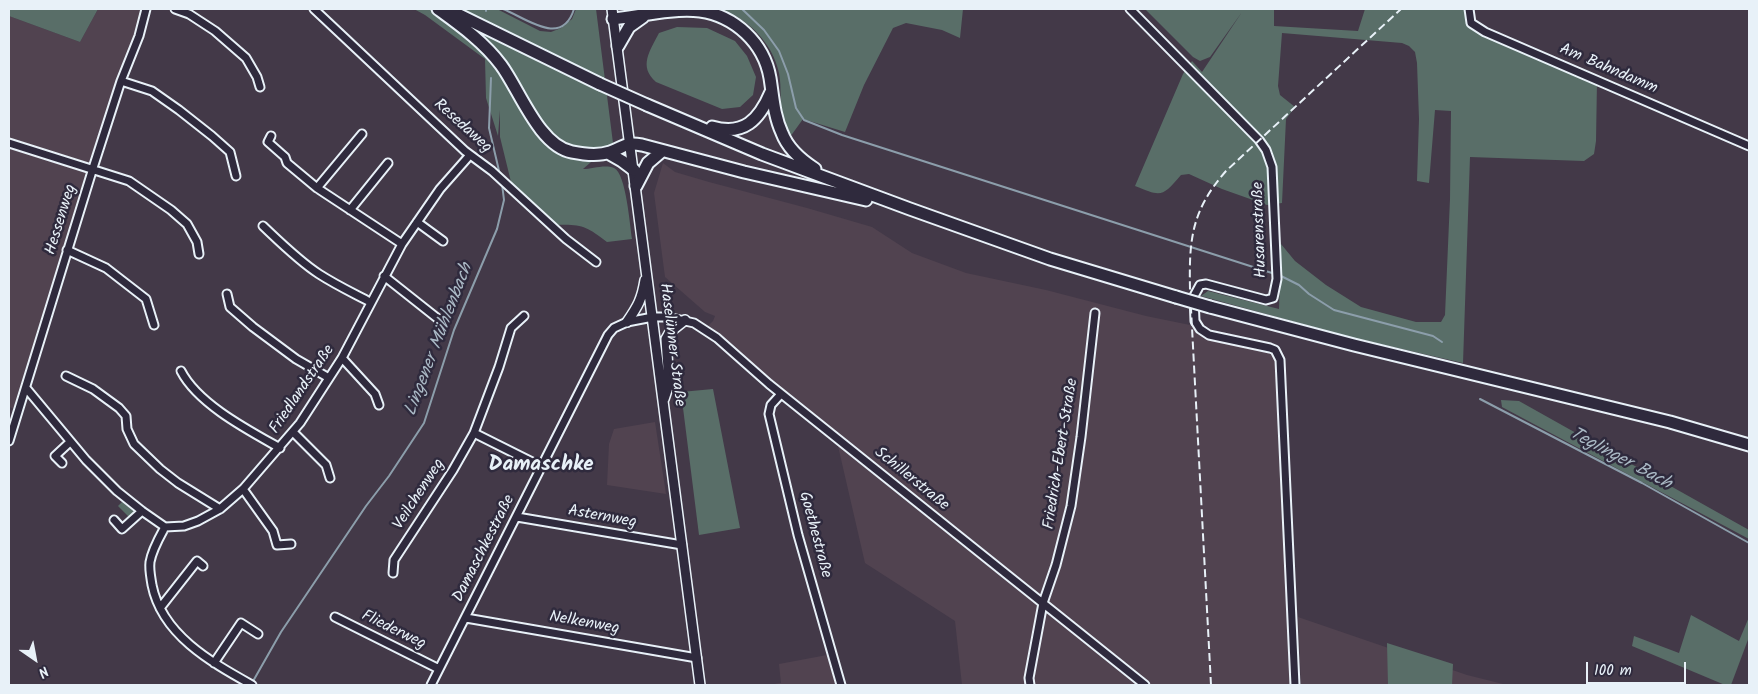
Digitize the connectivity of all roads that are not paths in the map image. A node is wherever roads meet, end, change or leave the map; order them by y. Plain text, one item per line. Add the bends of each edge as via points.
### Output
1 (146, 9) edge
2 (175, 9) edge
3 (314, 9) edge
4 (438, 9) edge
5 (445, 9) edge
6 (1130, 9) edge
7 (1469, 9) edge
8 (612, 14) edge
9 (647, 15) junction
10 (618, 46) junction
11 (121, 82) junction
12 (260, 87) dead end
13 (772, 91) junction
14 (676, 118) junction
15 (362, 134) dead end
16 (271, 136) dead end
17 (9, 143) edge
18 (630, 143) junction
19 (1749, 146) edge
20 (662, 151) junction
21 (608, 153) junction
22 (470, 155) junction
23 (388, 163) dead end
24 (93, 168) junction
25 (634, 170) junction
26 (236, 176) dead end
27 (833, 181) junction
28 (636, 186) junction
29 (317, 188) junction
30 (910, 209) junction
31 (350, 210) junction
32 (417, 222) junction
33 (264, 226) dead end
34 (443, 242) dead end
35 (402, 244) junction
36 (67, 250) junction
37 (199, 254) dead end
38 (596, 262) dead end
39 (646, 270) junction
40 (384, 276) junction
41 (227, 294) dead end
42 (370, 302) junction
43 (1095, 313) dead end
44 (524, 316) dead end
45 (653, 317) junction
46 (437, 318) dead end
47 (685, 320) junction
48 (627, 322) junction
49 (154, 325) dead end
50 (342, 358) junction
51 (181, 371) dead end
52 (66, 376) dead end
53 (329, 378) junction
54 (26, 388) junction
55 (781, 394) junction
56 (663, 402) junction
57 (379, 405) dead end
58 (294, 432) junction
59 (474, 433) junction
60 (9, 441) edge
61 (70, 442) junction
62 (1749, 444) edge
63 (280, 448) junction
64 (62, 463) dead end
65 (542, 467) junction
66 (330, 478) dead end
67 (243, 490) junction
68 (220, 509) junction
69 (142, 511) junction
70 (517, 517) junction
71 (114, 520) dead end
72 (165, 527) junction
73 (291, 544) dead end
74 (682, 545) junction
75 (203, 566) dead end
76 (393, 573) dead end
77 (1043, 603) junction
78 (160, 608) junction
79 (335, 617) dead end
80 (466, 618) junction
81 (258, 634) dead end
82 (697, 658) junction
83 (214, 663) junction
84 (439, 669) junction
85 (252, 685) edge
86 (431, 685) edge
87 (700, 685) edge
88 (841, 685) edge
89 (1030, 685) edge
90 (1145, 685) edge
91 (1295, 685) edge

1 - 11 street, Hessenweg
2 - 12 street via 215,31 246,58
3 - 22 street, Resedaweg
4 - 21 main road via 476,38 500,64 539,127 557,146 570,152
5 - 14 main road, bridge
6 - 91 street, Husarenstraße via 1259,140 1272,167 1277,279 1272,299 1200,285 1194,296 1195,322 1209,335 1275,350 1280,360
7 - 19 street, Am Bahndamm via 1471,23 1485,32
8 - 9 main road
8 - 10 street, Haselünner Straße
9 - 10 main road via 629,27
9 - 13 main road via 701,12 736,24 765,58
10 - 18 street, Haselünner Straße
11 - 24 street, Hessenweg
11 - 26 street via 152,91 212,136 230,152
13 - 14 main road via 759,116 742,128 721,130
13 - 27 main road via 777,120 788,146 804,162
14 - 27 main road
15 - 29 street
16 - 29 street via 268,142
17 - 24 street
18 - 20 main road
18 - 21 main road
18 - 25 street, Haselünner Straße
20 - 28 main road via 648,163
20 - 30 main road
21 - 25 main road
22 - 32 street, Friedlandstraße
22 - 38 street, Resedaweg
23 - 31 street
24 - 36 street, Hessenweg
24 - 37 street via 129,181 171,210 187,224
25 - 28 street, Haselünner Straße
27 - 30 main road
28 - 39 street, Haselünner Straße
29 - 31 street
30 - 62 main road, bridge via 1080,268 1210,307
31 - 35 street
32 - 34 street
32 - 35 street, Friedlandstraße
33 - 42 street via 278,242 317,273
35 - 40 street, Friedlandstraße
36 - 49 street via 106,268 146,299
36 - 54 street, Hessenweg
39 - 45 street, Haselünner Straße
39 - 48 street via 642,298
40 - 42 street, Friedlandstraße
40 - 46 street
41 - 53 street via 230,307 253,327 296,359
42 - 50 street, Friedlandstraße
43 - 77 street, Friedrich-Ebert-Straße via 1071,506
44 - 59 street, Veilchenweg via 511,328
45 - 47 street, Schillerstraße
45 - 48 street, Damaschkestraße
45 - 56 street, Haselünner Straße
47 - 55 street, Schillerstraße via 717,338
47 - 56 street via 667,335 669,384
48 - 65 street, Damaschkestraße via 608,335
50 - 53 street, Friedlandstraße
50 - 57 street via 374,394
51 - 63 street via 186,380 222,413
52 - 68 street via 93,389 119,408 126,416 127,429 134,444 166,474
53 - 58 street, Friedlandstraße
54 - 60 street, Hessenweg
54 - 61 street
55 - 77 street, Schillerstraße
55 - 88 street, Goethestraße via 771,405 769,414 798,535
56 - 74 street, Haselünner Straße
58 - 63 street, Friedlandstraße
58 - 66 street via 326,465
59 - 65 street
59 - 76 street, Veilchenweg via 454,470 394,560
61 - 64 street via 55,456
61 - 69 street
63 - 67 street, Friedlandstraße
65 - 70 street, Damaschkestraße
67 - 68 street, Friedlandstraße
67 - 73 street via 273,531 277,545
68 - 72 street, Friedlandstraße via 198,522
69 - 71 street via 122,529
69 - 72 street
70 - 74 street, Asternweg
70 - 80 street, Damaschkestraße
72 - 78 street via 150,562 153,590
74 - 82 street, Haselünner Straße
75 - 78 street via 197,562
77 - 89 street, Friedrich-Ebert-Straße
77 - 90 street, Schillerstraße
78 - 83 street via 187,643
79 - 84 street, Fliederweg
80 - 82 street, Nelkenweg
80 - 84 street, Damaschkestraße
81 - 83 street via 241,622
82 - 87 street, Haselünner Straße
83 - 85 street
84 - 86 street, Damaschkestraße

